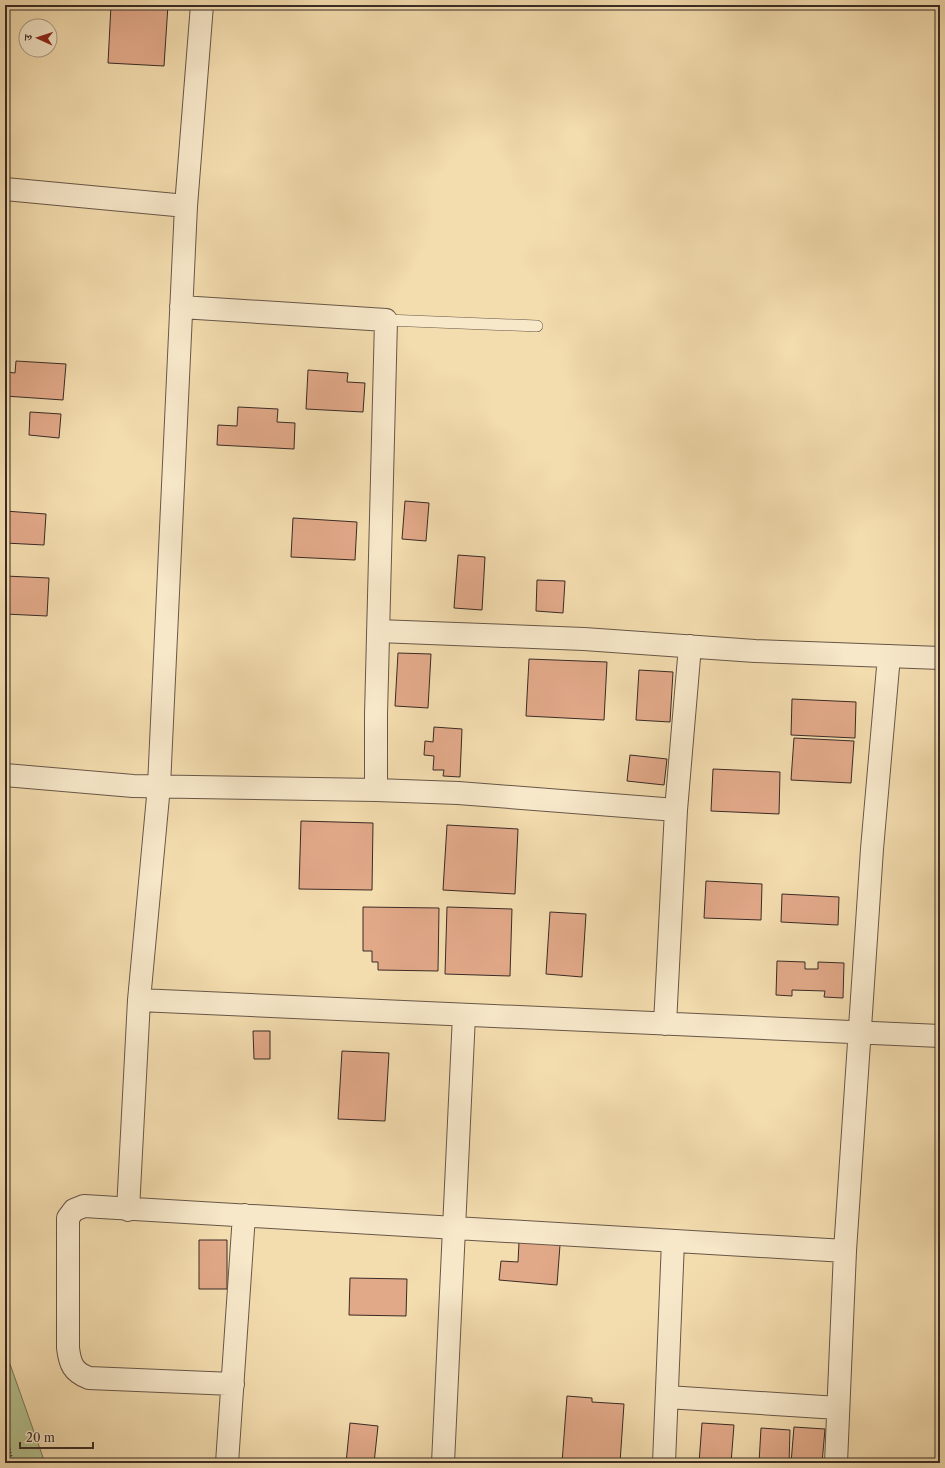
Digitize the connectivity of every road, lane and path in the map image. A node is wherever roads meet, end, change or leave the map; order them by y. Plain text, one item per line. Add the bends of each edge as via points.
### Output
1 (202, 5) edge
2 (5, 189) edge
3 (186, 206) junction
4 (182, 307) junction
5 (386, 320) junction
6 (537, 326) dead end
7 (378, 631) junction
8 (690, 646) junction
9 (889, 656) junction
10 (940, 658) edge
11 (5, 776) edge
12 (159, 786) junction
13 (376, 790) junction
14 (676, 810) junction
15 (139, 1000) junction
16 (464, 1015) junction
17 (665, 1024) junction
18 (861, 1031) junction
19 (940, 1036) edge
20 (128, 1210) junction
21 (244, 1215) junction
22 (454, 1228) junction
23 (674, 1241) junction
24 (845, 1251) junction
25 (232, 1384) junction
26 (667, 1397) junction
27 (838, 1408) junction
28 (5, 1432) edge
29 (13, 1463) edge
30 (227, 1463) edge
31 (443, 1463) edge
32 (664, 1463) edge
33 (836, 1463) edge

1 - 3 street
2 - 3 street
3 - 4 street
4 - 5 street
4 - 12 street
5 - 6 lane
5 - 7 street
7 - 8 street
7 - 13 street
8 - 9 street
8 - 14 street
9 - 10 street
9 - 18 street via 872,850
11 - 12 street
12 - 13 street
12 - 15 street
13 - 14 street
14 - 17 street
15 - 16 street
15 - 20 street
16 - 17 street
16 - 22 street
17 - 18 street
18 - 19 street
18 - 24 street
20 - 21 street
20 - 25 street via 84,1206 74,1210 68,1218 68,1348 73,1369 89,1378
21 - 22 street
21 - 25 street
22 - 23 street
22 - 31 street
23 - 24 street
23 - 26 street
24 - 27 street
25 - 30 street
26 - 27 street
26 - 32 street
27 - 33 street
28 - 29 path

